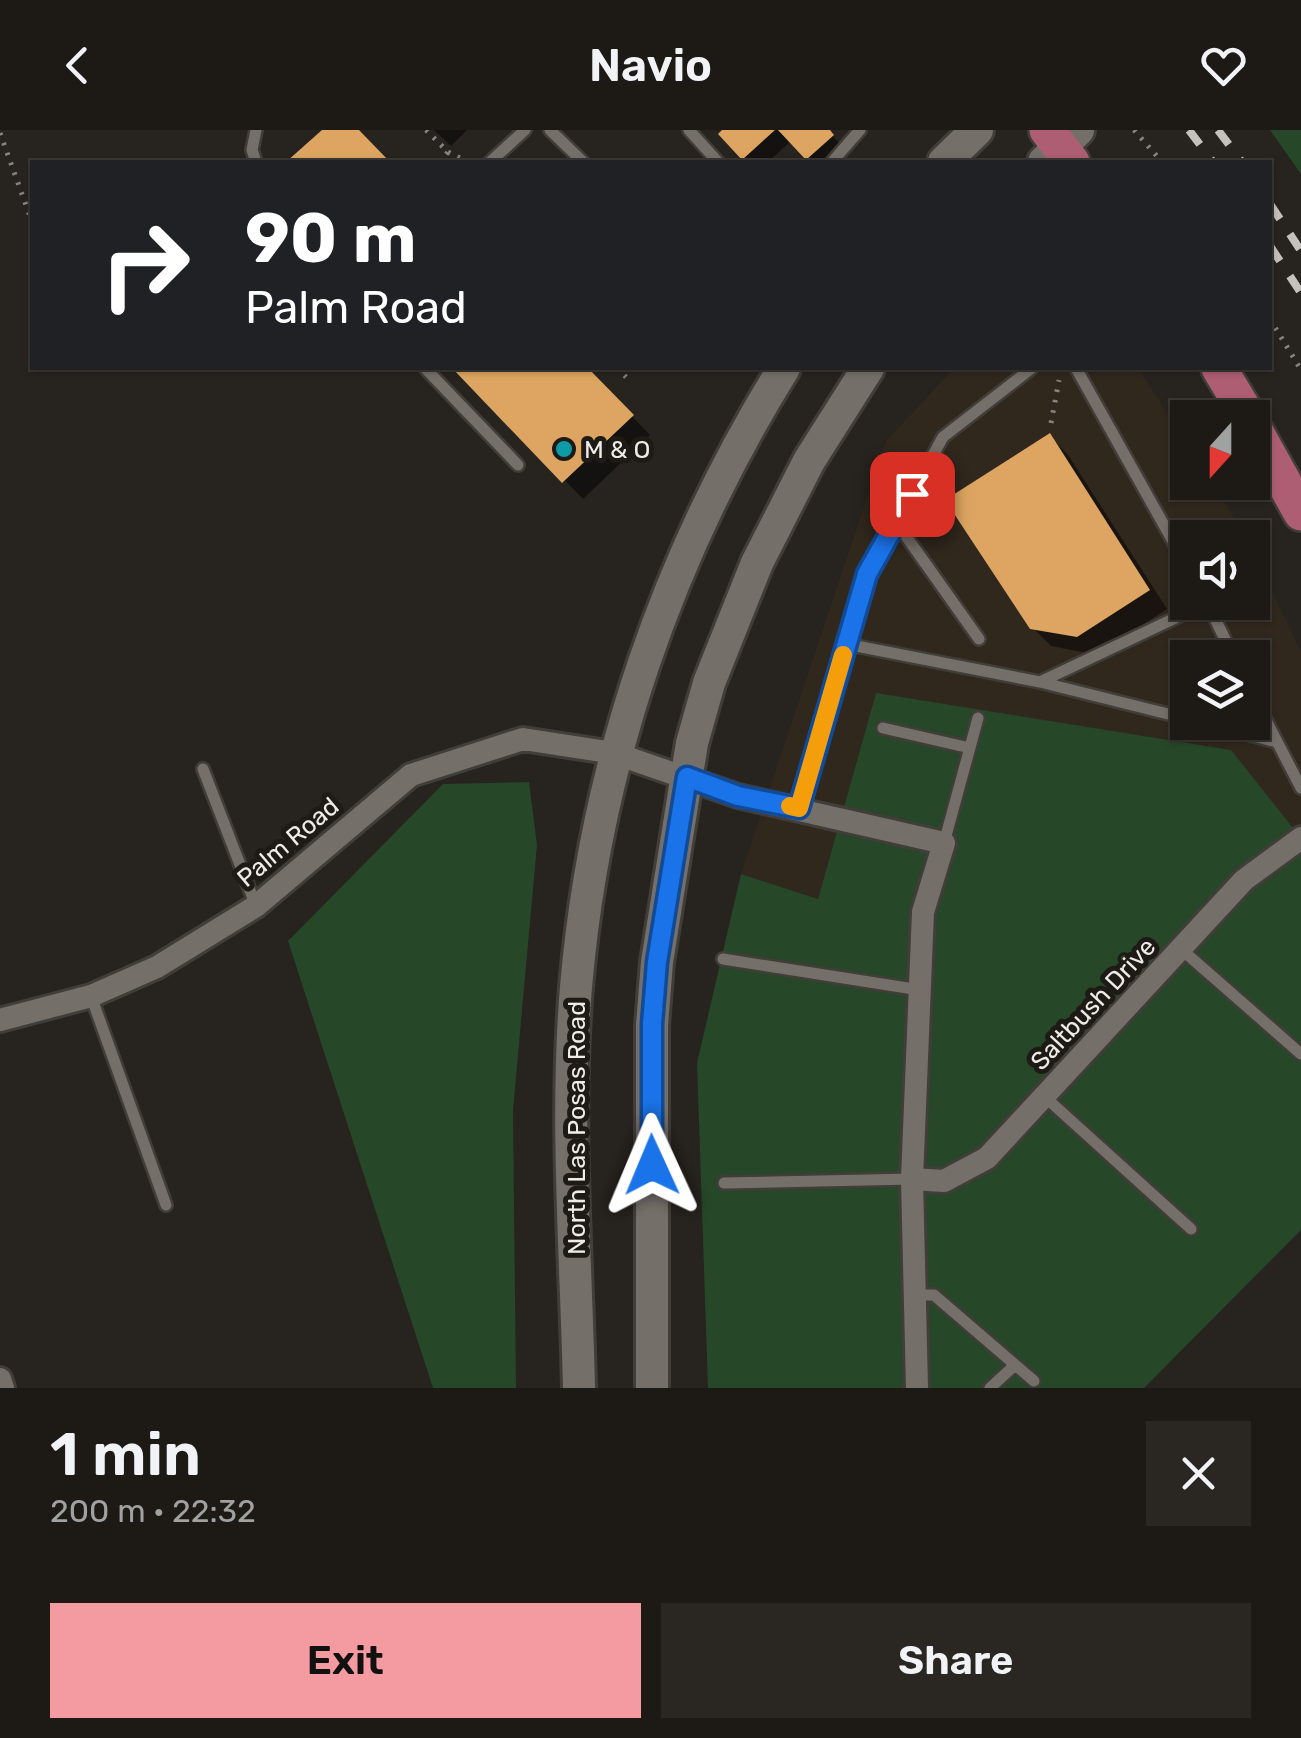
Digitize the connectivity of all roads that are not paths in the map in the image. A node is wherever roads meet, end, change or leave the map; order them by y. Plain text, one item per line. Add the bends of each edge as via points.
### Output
1 (256, 130) edge
2 (525, 130) edge
3 (550, 130) edge
4 (690, 130) edge
5 (860, 130) edge
6 (977, 130) edge
7 (255, 160) edge
8 (492, 160) edge
9 (581, 160) edge
10 (716, 160) edge
11 (834, 160) edge
12 (946, 160) edge
13 (427, 370) edge
14 (783, 370) edge
15 (867, 370) edge
16 (1029, 370) edge
17 (1077, 370) edge
18 (1220, 370) edge
19 (1238, 400) edge
20 (1270, 457) edge
21 (518, 465) dead end
22 (1301, 514) edge
23 (896, 522) junction
24 (1170, 536) edge
25 (1171, 620) edge
26 (979, 640) dead end
27 (846, 644) junction
28 (1040, 682) junction
29 (1170, 714) edge
30 (978, 718) dead end
31 (882, 728) dead end
32 (1270, 728) edge
33 (1269, 740) edge
34 (1277, 742) junction
35 (970, 748) junction
36 (614, 753) junction
37 (203, 770) dead end
38 (687, 777) junction
39 (1301, 788) edge
40 (799, 808) junction
41 (1301, 838) edge
42 (944, 843) junction
43 (256, 906) junction
44 (1182, 948) junction
45 (723, 959) dead end
46 (920, 990) junction
47 (91, 996) junction
48 (0, 1020) edge
49 (1301, 1054) edge
50 (1045, 1096) junction
51 (912, 1179) junction
52 (724, 1183) dead end
53 (166, 1205) dead end
54 (1191, 1229) dead end
55 (914, 1295) junction
56 (1015, 1365) junction
57 (0, 1379) edge
58 (1034, 1380) dead end
59 (3, 1388) edge
60 (579, 1388) edge
61 (652, 1388) edge
62 (917, 1388) edge
63 (990, 1388) edge

1 - 7 lane
2 - 8 lane
3 - 9 lane
4 - 10 lane
5 - 11 lane
6 - 12 main road
13 - 21 lane
14 - 36 main road, North Las Posas Road via 688,545
15 - 38 main road via 757,563 709,682
16 - 23 lane via 943,437
17 - 24 lane
18 - 19 main road
20 - 22 main road
23 - 26 lane
23 - 27 lane via 867,574
25 - 28 lane
27 - 28 lane
27 - 40 lane
28 - 29 lane
30 - 35 lane
31 - 35 lane
32 - 34 lane
33 - 34 lane
34 - 39 lane
35 - 42 lane
36 - 38 street, Palm Road
36 - 43 street, Palm Road via 523,739 412,775
36 - 60 main road, North Las Posas Road via 576,988
37 - 43 lane
38 - 40 street
38 - 61 main road via 652,1024
40 - 42 street
41 - 44 street, Saltbush Drive via 1244,880
42 - 46 street via 923,912
43 - 47 street, Palm Road via 158,967
44 - 49 lane
44 - 50 street, Saltbush Drive
45 - 46 lane
46 - 51 street
47 - 48 street, Palm Road
47 - 53 lane
50 - 51 street, Saltbush Drive via 987,1158 944,1181
50 - 54 lane
51 - 52 lane
51 - 55 street
55 - 56 lane via 934,1295
55 - 62 street
56 - 58 lane
56 - 63 lane
57 - 59 street

